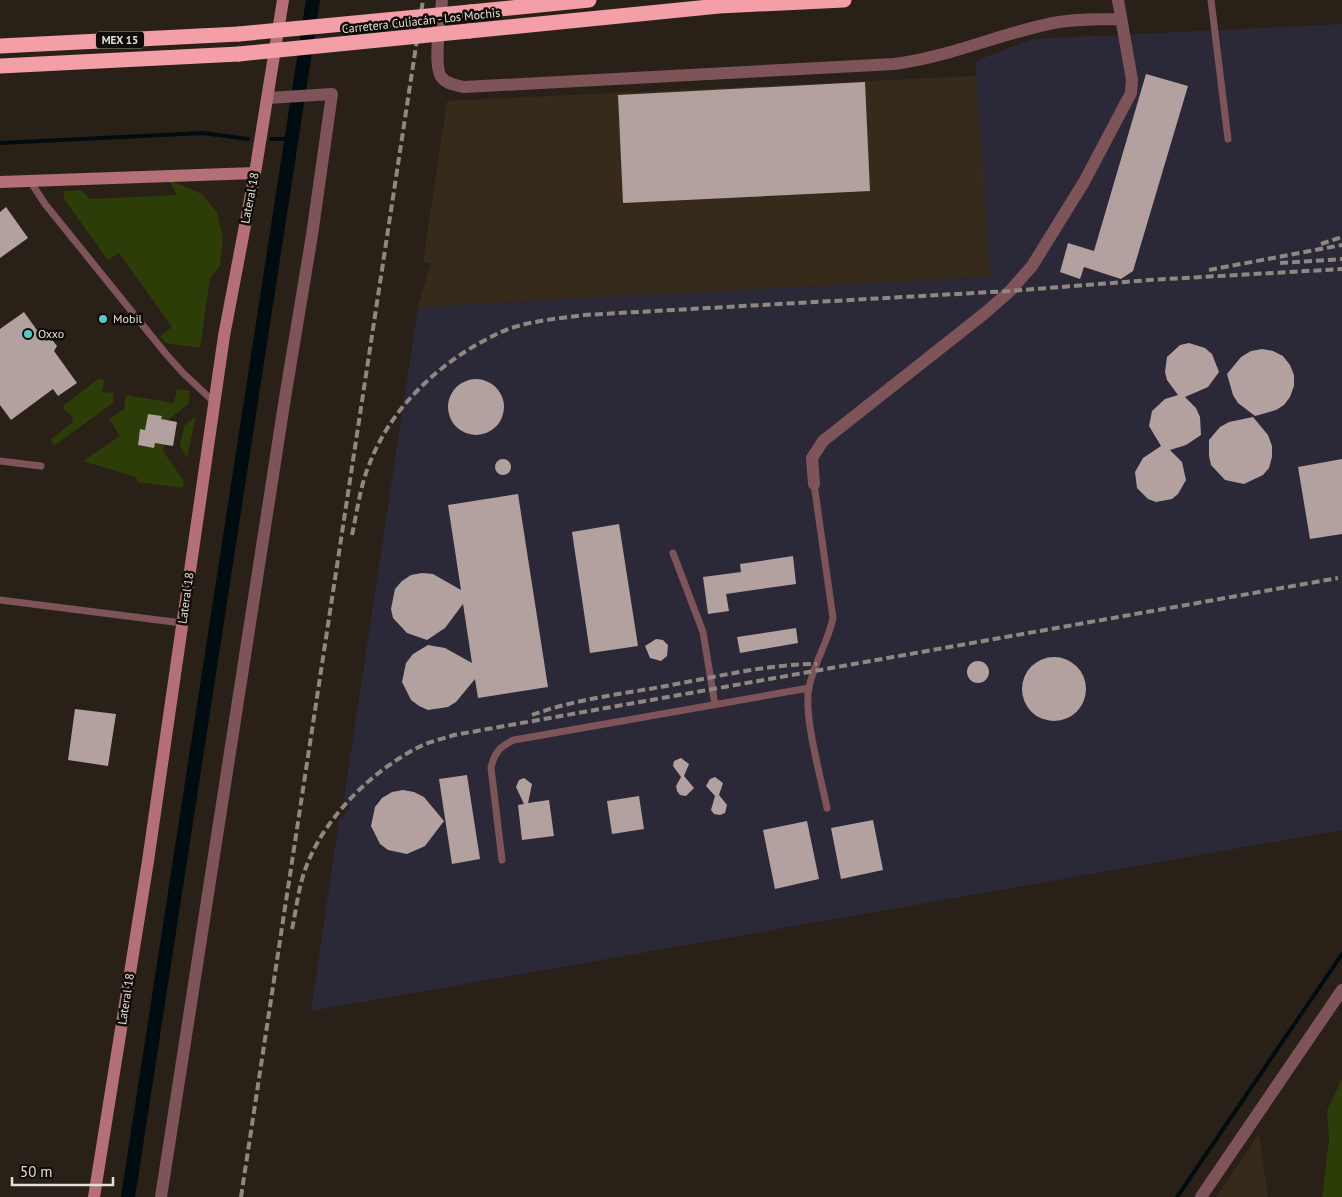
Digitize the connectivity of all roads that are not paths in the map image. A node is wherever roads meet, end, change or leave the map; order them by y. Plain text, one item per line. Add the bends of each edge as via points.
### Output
1 (283, 0) edge
2 (442, 0) edge
3 (589, 0) edge
4 (844, 0) edge
5 (1118, 0) edge
6 (1211, 0) edge
7 (1121, 19) junction
8 (0, 46) edge
9 (0, 66) edge
10 (273, 97) junction
11 (1228, 139) dead end
12 (255, 173) junction
13 (30, 180) junction
14 (0, 182) edge
15 (214, 402) junction
16 (0, 461) edge
17 (41, 466) dead end
18 (814, 484) joint
19 (673, 553) dead end
20 (0, 600) edge
21 (182, 624) junction
22 (809, 688) junction
23 (715, 705) junction
24 (827, 808) dead end
25 (502, 860) dead end
26 (1342, 990) edge
27 (94, 1197) edge
28 (160, 1197) edge
29 (1201, 1197) edge

1 - 10 street, Lateral 18
2 - 7 street via 437,68 446,81 464,87 894,64 935,58 991,39 1052,24 1080,19
3 - 8 highway, Carretera Culiacán - Los Mochis / MEX 15, bridge via 239,34
4 - 9 highway, Carretera Culiacán - Los Mochis / MEX 15, bridge via 720,6 239,54
5 - 7 street
6 - 11 lane
7 - 18 street via 1132,80 1131,92 1084,182 1032,266 985,314 817,447 812,458
10 - 12 street, Lateral 18
10 - 28 street via 332,94
12 - 13 street
12 - 15 street, Lateral 18
13 - 14 street
13 - 15 lane via 45,204 166,354
15 - 21 street, Lateral 18
16 - 17 lane
18 - 22 lane via 833,618
19 - 23 lane via 703,632
20 - 21 lane
21 - 27 street, Lateral 18
22 - 23 lane
22 - 24 lane via 808,711
23 - 25 lane via 514,740 501,746 493,757 491,768
26 - 29 street

